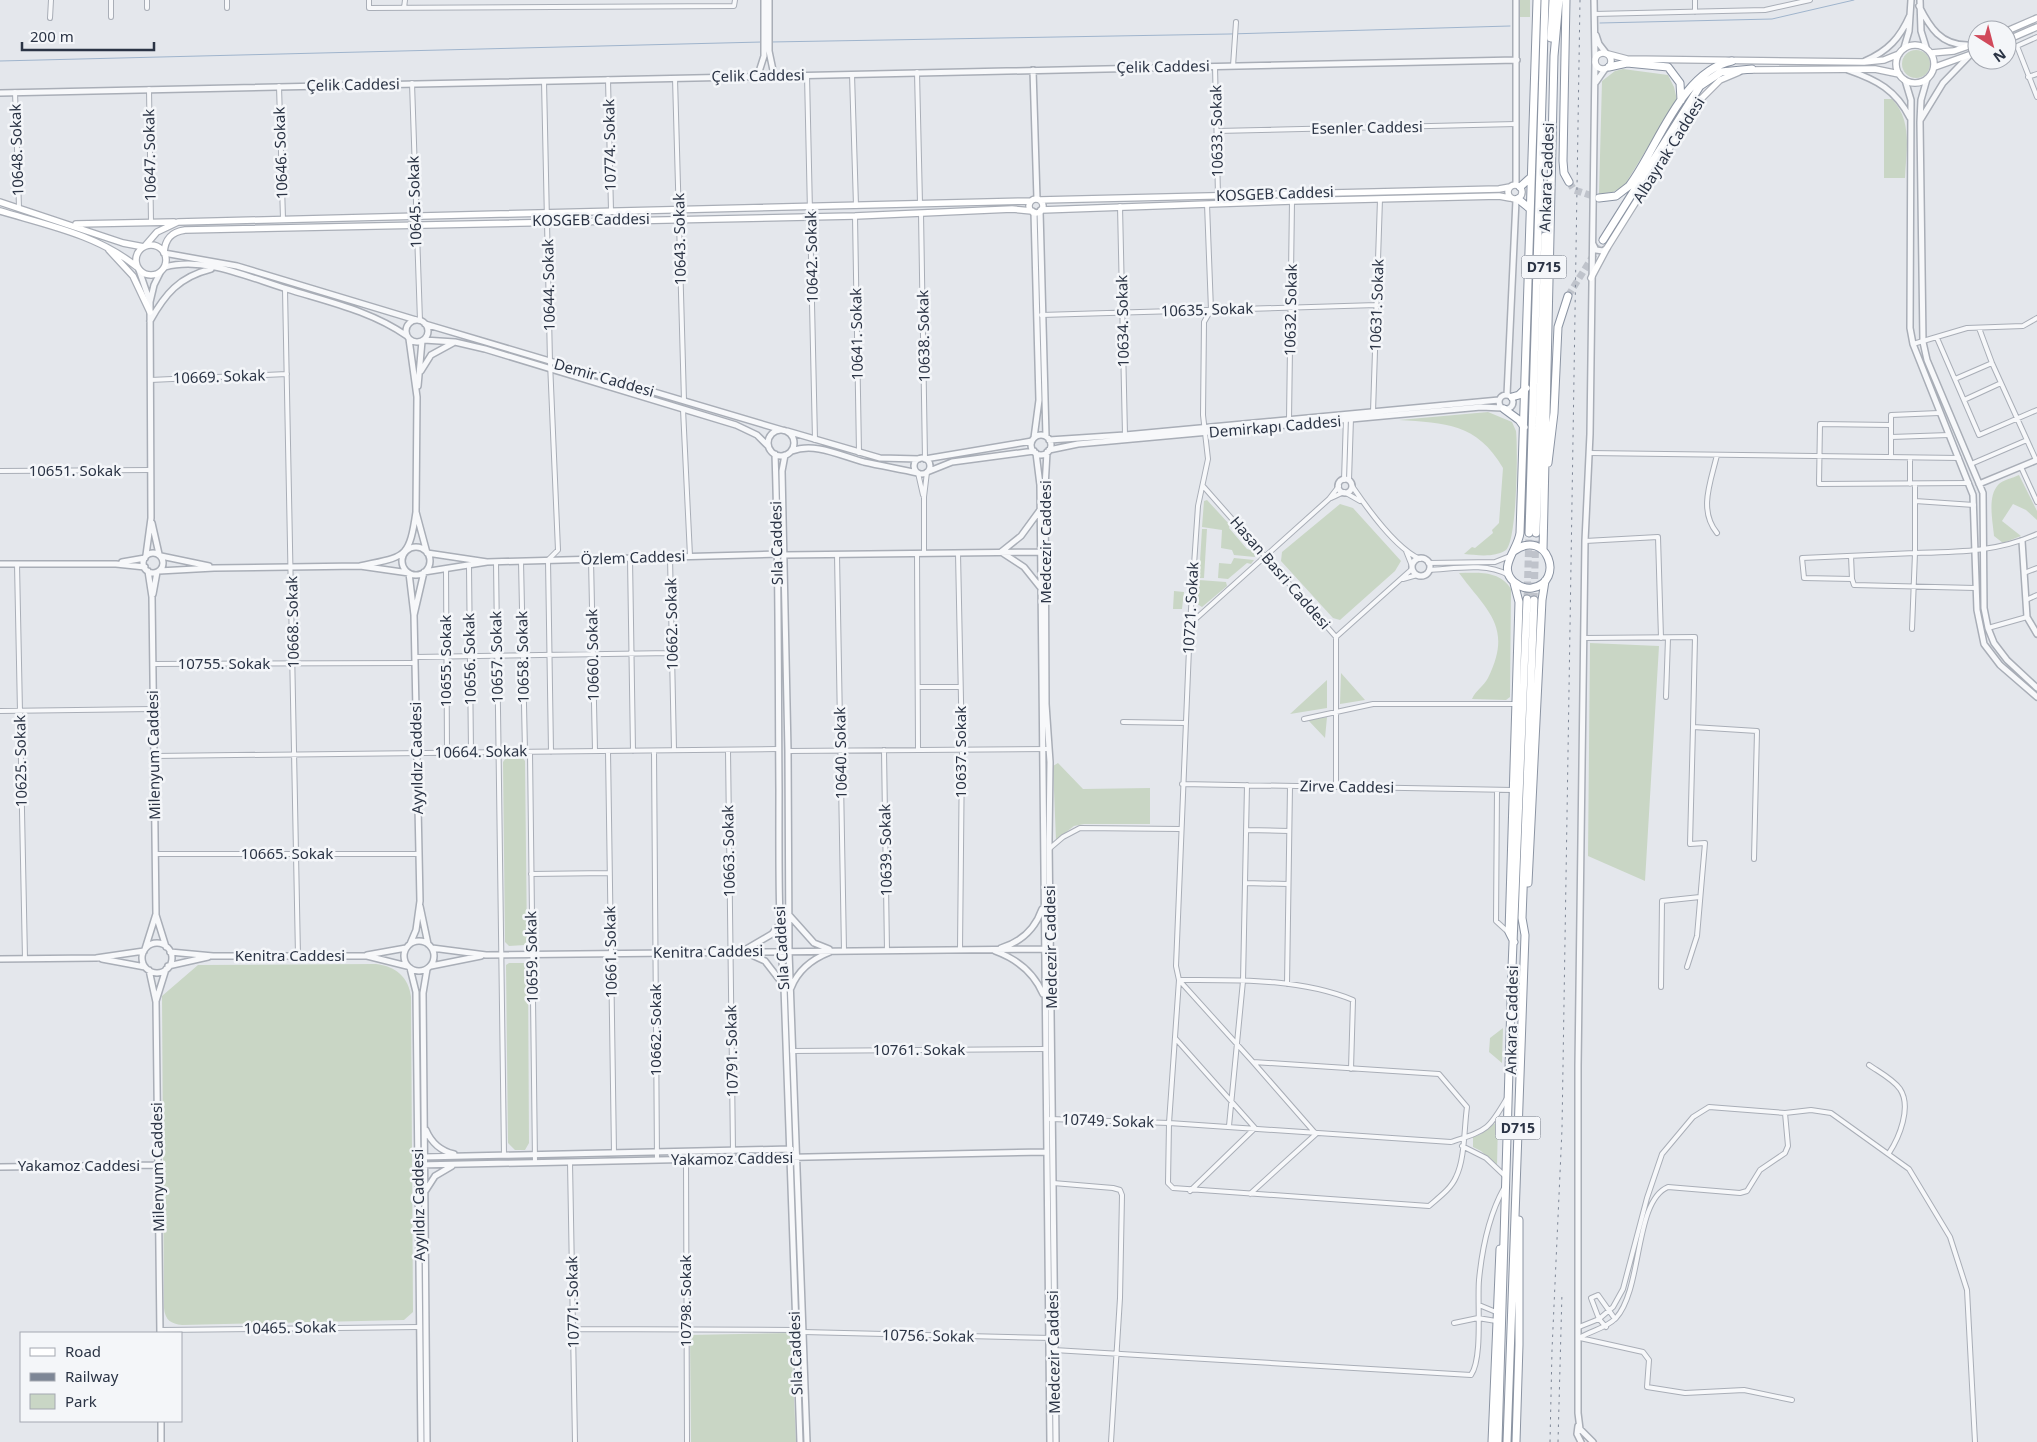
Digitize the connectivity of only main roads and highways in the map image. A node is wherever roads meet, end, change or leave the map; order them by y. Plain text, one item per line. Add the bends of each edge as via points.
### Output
1 (1538, 0) edge
2 (1544, 0) edge
3 (1553, 0) edge
4 (1559, 0) edge
5 (1566, 0) edge
6 (2037, 18) edge
7 (2017, 27) edge
8 (2037, 27) edge
9 (2017, 36) edge
10 (1967, 46) edge
11 (1931, 52) junction
12 (1607, 54) junction
13 (1899, 54) junction
14 (1967, 55) edge
15 (1542, 56) junction
16 (1732, 61) junction
17 (1934, 67) junction
18 (1607, 68) junction
19 (1752, 69) junction
20 (1899, 74) junction
21 (1681, 101) junction
22 (1530, 178) junction
23 (1569, 182) tunnel mouth
24 (1515, 186) junction
25 (1599, 198) tunnel mouth
26 (1515, 199) junction
27 (1036, 200) junction
28 (0, 202) edge
29 (1529, 208) junction
30 (0, 211) edge
31 (1037, 211) junction
32 (178, 222) junction
33 (72, 224) junction
34 (1603, 240) tunnel mouth
35 (102, 244) junction
36 (144, 247) junction
37 (164, 252) junction
38 (1536, 266) junction
39 (138, 268) junction
40 (1591, 278) road end
41 (1568, 296) tunnel mouth
42 (150, 312) road end
43 (1527, 329) junction
44 (1526, 388) junction
45 (1509, 396) road end
46 (1503, 409) road end
47 (1525, 429) junction
48 (1543, 483) junction
49 (1543, 550) junction
50 (1512, 554) junction
51 (1512, 580) junction
52 (1545, 581) junction
53 (1525, 936) junction
54 (1514, 942) junction
55 (1517, 1166) junction
56 (1504, 1204) junction
57 (1500, 1320) junction
58 (1492, 1442) edge
59 (1498, 1442) edge
60 (1507, 1442) edge
61 (1516, 1442) edge

1 - 15 highway
1 - 22 highway
2 - 15 highway, Ankara Caddesi / D715
3 - 38 highway, Ankara Caddesi / D715 via 1532,533
4 - 48 highway via 1554,56
5 - 23 highway via 1563,161
6 - 7 main road
8 - 9 main road
10 - 11 main road via 1954,51
11 - 13 main road via 1926,47 1915,45 1904,48
11 - 17 main road
12 - 16 main road via 1627,59
12 - 18 main road via 1611,61
12 - 18 main road via 1600,53 1595,60 1598,67
13 - 16 main road via 1884,60 1862,62
13 - 20 main road via 1896,63
14 - 17 main road
15 - 38 highway, Ankara Caddesi / D715
16 - 21 highway via 1703,75
17 - 20 main road via 1927,80 1916,83
18 - 21 highway via 1627,64 1668,68 1680,83
19 - 20 main road, Albayrak Caddesi via 1875,69
19 - 34 highway via 1721,72 1700,86
19 - 40 main road, Albayrak Caddesi via 1725,78 1703,96
21 - 25 highway via 1629,186 1616,196
22 - 24 highway
22 - 29 highway
24 - 26 main road via 1522,193
24 - 26 main road via 1507,192
24 - 27 main road, KOSGEB Caddesi via 1499,189
26 - 29 highway
26 - 31 main road, KOSGEB Caddesi via 1499,196 1292,200
27 - 31 main road via 1042,204
27 - 31 main road via 1029,206
27 - 32 main road, KOSGEB Caddesi
28 - 33 main road, KOSGEB Caddesi
29 - 43 highway
30 - 35 main road
31 - 37 main road, KOSGEB Caddesi via 1012,209 855,216 185,230 170,236
32 - 33 main road, KOSGEB Caddesi
32 - 36 main road, KOSGEB Caddesi via 157,232
33 - 36 main road, KOSGEB Caddesi via 118,242
35 - 39 main road
35 - 42 main road via 132,276
36 - 37 main road via 155,246
36 - 39 main road via 136,256
37 - 39 main road via 165,267 160,273 149,275
38 - 43 highway
41 - 48 highway via 1558,327 1553,424
43 - 44 highway
44 - 45 highway via 1519,395
44 - 47 highway
46 - 47 highway via 1520,420
47 - 50 highway via 1520,534
48 - 49 highway
49 - 50 highway via 1531,545 1519,547
49 - 52 highway via 1550,562
50 - 51 highway via 1507,568
51 - 52 highway via 1526,588
51 - 54 highway via 1519,602 1508,932
52 - 53 highway
53 - 54 highway, Ankara Caddesi / D715 via 1522,918 1530,599
53 - 55 highway, Ankara Caddesi / D715
54 - 56 highway, Ankara Caddesi / D715
55 - 60 highway, Ankara Caddesi / D715
55 - 61 highway via 1520,1247
56 - 57 highway, Ankara Caddesi / D715
56 - 57 highway via 1496,1312
57 - 58 highway
57 - 59 highway, Ankara Caddesi / D715

